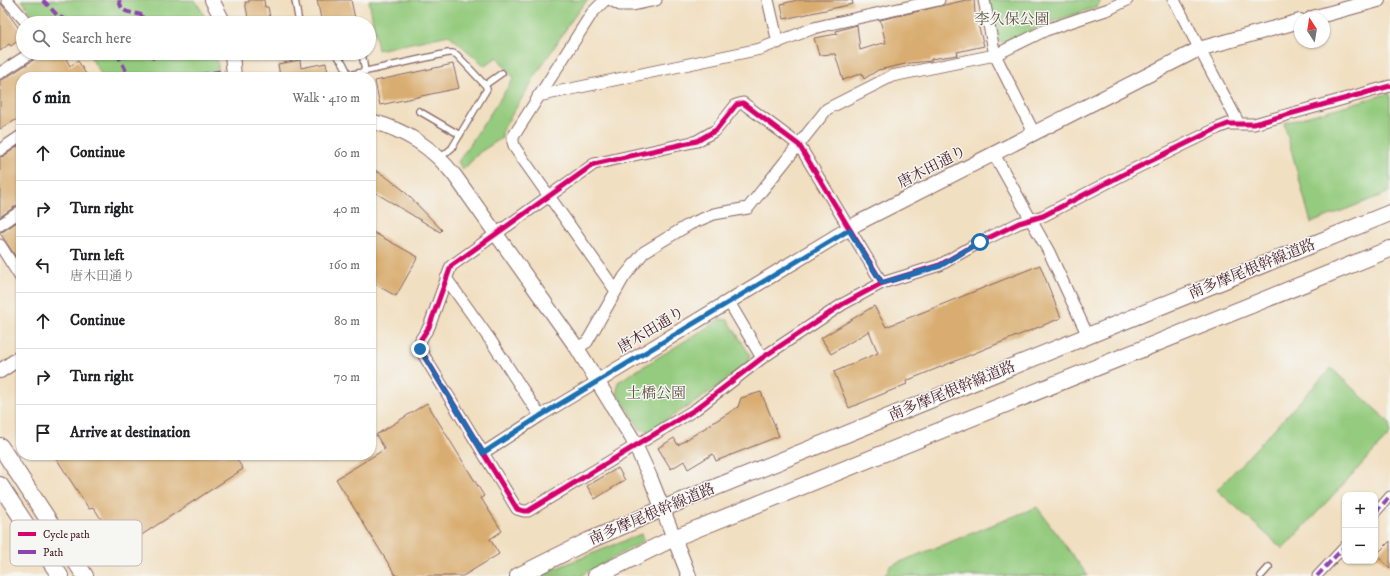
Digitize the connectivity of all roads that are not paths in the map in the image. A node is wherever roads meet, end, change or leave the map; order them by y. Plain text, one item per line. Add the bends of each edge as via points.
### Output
1 (7, 0) edge
2 (212, 0) edge
3 (294, 0) edge
4 (605, 0) edge
5 (611, 0) edge
6 (656, 0) edge
7 (768, 0) edge
8 (939, 0) edge
9 (984, 0) edge
10 (1127, 0) edge
11 (1174, 0) edge
12 (1378, 0) edge
13 (1108, 4) edge
14 (1330, 13) edge
15 (21, 16) edge
16 (220, 16) edge
17 (297, 16) edge
18 (1294, 23) edge
19 (778, 43) junction
20 (1199, 49) junction
21 (995, 55) junction
22 (20, 60) edge
23 (233, 60) edge
24 (341, 60) edge
25 (363, 60) edge
26 (234, 72) edge
27 (347, 72) edge
28 (365, 72) joint
29 (0, 73) edge
30 (502, 73) dead end
31 (485, 85) junction
32 (1390, 86) edge
33 (538, 96) junction
34 (419, 111) dead end
35 (376, 123) edge
36 (1239, 124) junction
37 (1034, 133) junction
38 (460, 135) junction
39 (16, 139) edge
40 (799, 145) junction
41 (0, 150) edge
42 (994, 154) junction
43 (440, 158) junction
44 (549, 196) junction
45 (16, 214) edge
46 (1390, 214) edge
47 (1030, 220) junction
48 (0, 225) edge
49 (849, 230) junction
50 (496, 234) junction
51 (0, 245) edge
52 (1390, 248) edge
53 (16, 270) edge
54 (446, 278) junction
55 (882, 283) junction
56 (616, 291) junction
57 (729, 302) junction
58 (1088, 336) junction
59 (577, 348) junction
60 (762, 358) junction
61 (16, 360) edge
62 (0, 371) edge
63 (598, 382) junction
64 (540, 416) junction
65 (636, 445) junction
66 (0, 446) edge
67 (483, 453) junction
68 (0, 485) edge
69 (1390, 496) edge
70 (662, 509) junction
71 (1378, 510) edge
72 (23, 520) edge
73 (48, 520) edge
74 (674, 538) junction
75 (1342, 549) edge
76 (53, 566) edge
77 (78, 566) edge
78 (1269, 567) dead end
79 (60, 576) edge
80 (85, 576) edge
81 (518, 576) edge
82 (596, 576) edge
83 (689, 576) edge
84 (1261, 576) edge
85 (1317, 576) edge

1 - 15 street
2 - 16 street
3 - 17 lane
4 - 33 street via 592,13
5 - 6 street via 620,5 633,5
7 - 19 street
8 - 19 street via 814,28
9 - 21 street
10 - 13 street
11 - 20 street
12 - 14 street
13 - 21 street
18 - 20 street, 唐木田通り
19 - 33 street
20 - 36 street
20 - 37 street, 唐木田通り
21 - 37 street
21 - 40 street via 892,76 827,109
22 - 29 street
23 - 26 street
24 - 27 lane
25 - 28 lane
28 - 31 lane via 453,53
30 - 31 lane
31 - 38 lane via 487,89
32 - 36 street via 1254,124
33 - 44 street via 513,142
34 - 38 lane
35 - 43 street via 408,135
36 - 47 street via 1228,124 1218,128 1043,216
37 - 42 street, 唐木田通り
38 - 43 lane via 452,148
39 - 41 street
40 - 44 street via 743,103 736,105 716,130 697,142 594,164
40 - 49 street
40 - 56 street via 748,208 714,214 690,224 644,252
42 - 47 street
42 - 49 street, 唐木田通り
43 - 50 street
44 - 50 street
44 - 56 street
45 - 48 street
46 - 58 main road, 南多摩尾根幹線道路
47 - 55 street via 980,242 940,266
47 - 58 street via 1049,252
49 - 55 street
49 - 57 street, 唐木田通り
50 - 54 street via 451,266
50 - 59 street
51 - 53 street
52 - 74 main road, 南多摩尾根幹線道路
54 - 64 street
54 - 67 street via 429,327 421,339 420,349
55 - 60 street via 843,304
56 - 59 street via 587,342
57 - 60 street
57 - 63 street, 唐木田通り
58 - 70 main road, 南多摩尾根幹線道路
59 - 63 street
60 - 65 street via 696,409
61 - 62 street
63 - 64 street
63 - 65 street
64 - 67 street
65 - 67 street via 528,511 516,509
65 - 70 street
66 - 73 main road
68 - 72 main road
69 - 71 street
70 - 74 street
70 - 81 main road, 南多摩尾根幹線道路 via 588,541
74 - 82 main road, 南多摩尾根幹線道路
74 - 83 street
75 - 85 street
76 - 79 main road
77 - 80 main road
78 - 84 lane

